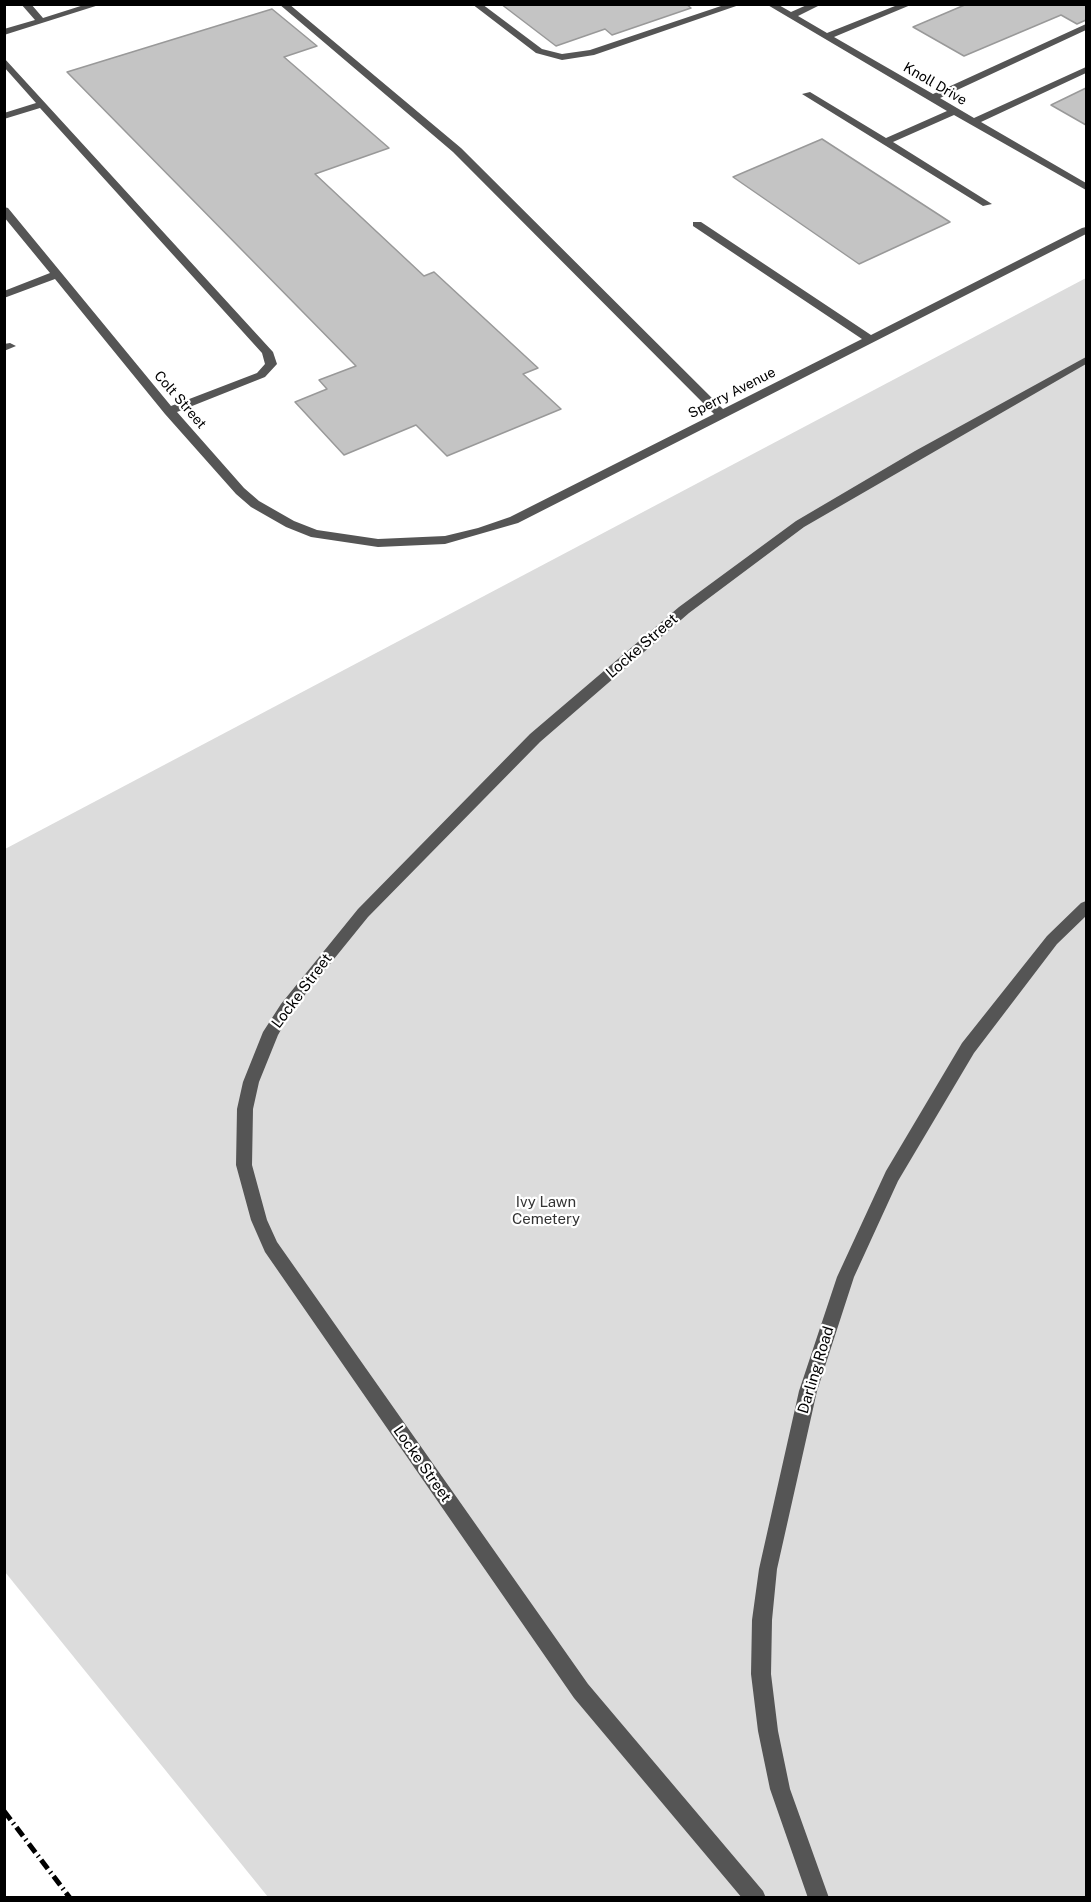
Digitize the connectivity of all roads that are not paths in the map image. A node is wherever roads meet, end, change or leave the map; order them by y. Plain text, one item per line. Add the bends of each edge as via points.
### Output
1 (25, 4) edge
2 (98, 4) edge
3 (284, 4) edge
4 (476, 4) edge
5 (738, 4) edge
6 (770, 4) edge
7 (818, 4) edge
8 (909, 4) edge
9 (790, 16) junction
10 (41, 21) junction
11 (1086, 27) edge
12 (4, 32) edge
13 (826, 37) junction
14 (4, 61) edge
15 (1086, 70) edge
16 (807, 94) dead end
17 (932, 98) junction
18 (42, 104) junction
19 (954, 111) junction
20 (4, 116) edge
21 (973, 122) junction
22 (885, 142) junction
23 (1086, 188) edge
24 (987, 204) dead end
25 (4, 210) edge
26 (697, 224) dead end
27 (1086, 230) edge
28 (57, 274) junction
29 (4, 295) edge
30 (871, 340) junction
31 (1086, 360) edge
32 (169, 411) junction
33 (722, 415) junction
34 (378, 543) joint
35 (1086, 907) edge
36 (756, 1898) edge
37 (819, 1898) edge

1 - 10 street
2 - 10 street
3 - 33 street via 456,150
4 - 5 street via 539,51 562,57 591,54
6 - 9 street, Knoll Drive
7 - 9 street
8 - 13 street
9 - 13 street, Knoll Drive
10 - 12 street
11 - 17 street
13 - 17 street, Knoll Drive
14 - 18 street
15 - 21 street
16 - 22 street
17 - 19 street, Knoll Drive
18 - 20 street
18 - 32 street via 267,352 271,364 261,375
19 - 21 street, Knoll Drive
19 - 22 street
21 - 23 street, Knoll Drive
22 - 24 street
25 - 28 street, Colt Street
26 - 30 street
27 - 30 street, Sperry Avenue
28 - 29 street
28 - 32 street, Colt Street
30 - 33 street, Sperry Avenue
31 - 36 street, Locke Street via 800,524 684,610 535,738 363,913 286,1008 260,1057 245,1109 244,1165 250,1193 271,1247 287,1272 581,1691
32 - 34 street, Colt Street via 255,504 315,534
33 - 34 street, Sperry Avenue via 514,520 445,540
35 - 37 street, Darling Road via 1052,940 968,1048 892,1176 846,1277 808,1391 768,1569 761,1674 780,1789

